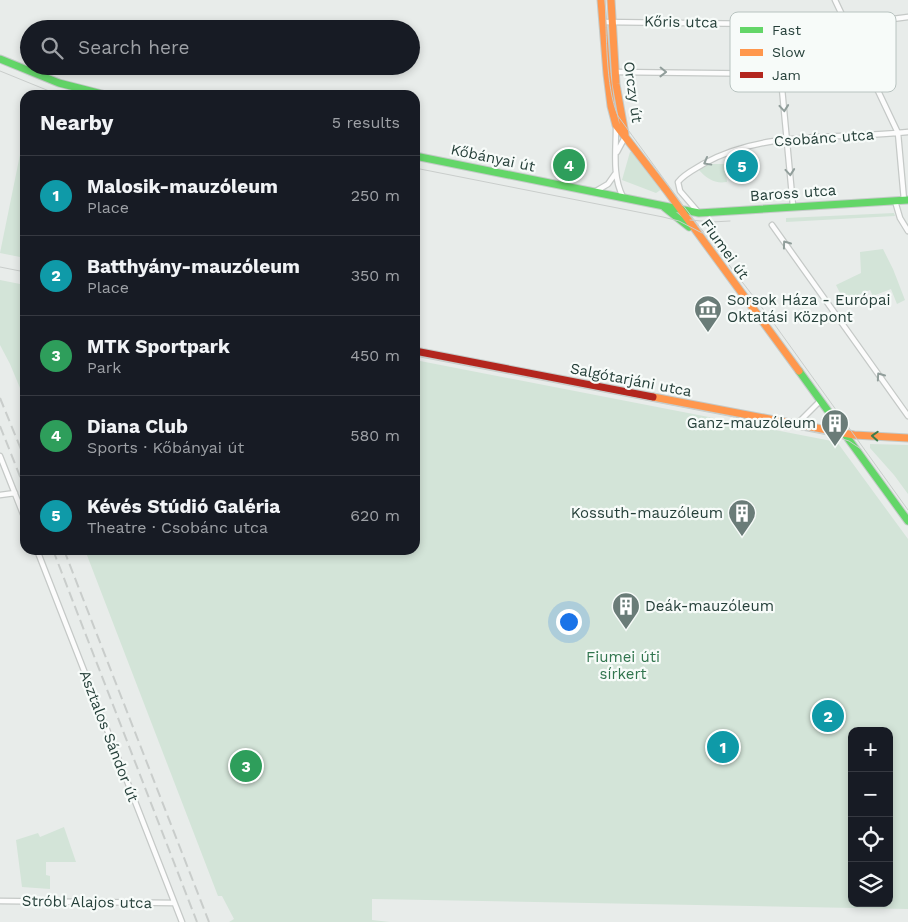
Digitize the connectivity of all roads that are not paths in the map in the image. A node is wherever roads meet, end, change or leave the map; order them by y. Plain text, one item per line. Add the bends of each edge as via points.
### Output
1 (601, 0) edge
2 (611, 0) edge
3 (835, 0) edge
4 (841, 12) edge
5 (603, 22) junction
6 (613, 22) junction
7 (730, 23) edge
8 (0, 59) edge
9 (20, 67) edge
10 (615, 72) junction
11 (730, 73) edge
12 (40, 75) edge
13 (86, 90) edge
14 (783, 92) edge
15 (879, 92) edge
16 (616, 126) junction
17 (908, 132) edge
18 (898, 133) junction
19 (625, 137) junction
20 (787, 139) junction
21 (616, 142) junction
22 (616, 153) junction
23 (420, 157) edge
24 (615, 174) junction
25 (594, 192) junction
26 (624, 198) junction
27 (906, 200) edge
28 (895, 201) junction
29 (662, 206) junction
30 (793, 206) junction
31 (680, 209) junction
32 (699, 213) junction
33 (772, 225) dead end
34 (908, 231) edge
35 (698, 236) junction
36 (420, 352) edge
37 (820, 401) junction
38 (908, 416) edge
39 (796, 426) junction
40 (843, 434) junction
41 (908, 438) edge
42 (0, 456) edge
43 (15, 493) junction
44 (0, 495) edge
45 (20, 506) edge
46 (908, 521) edge
47 (39, 555) edge
48 (0, 901) edge
49 (174, 903) junction
50 (182, 922) edge

1 - 5 street, Orczy út
2 - 6 street, Orczy út
3 - 4 street
5 - 6 street, Kőris utca
5 - 16 street, Orczy út
6 - 7 street, Kőris utca
6 - 10 street, Orczy út
8 - 9 street
10 -> 11 street
10 - 19 street, Orczy út
12 - 13 street
14 -> 20 street
15 - 18 street
16 - 19 street, Orczy út
16 - 21 street
17 - 18 street, Csobánc utca
18 - 20 street, Csobánc utca
18 - 27 street
19 - 21 street
19 - 22 street
19 - 31 street, Fiumei út
20 -> 30 street
20 -> 32 street, Csobánc utca via 735,149 681,178 678,182 680,191
21 - 22 street
22 - 24 street
23 - 25 street, Kőbányai út
24 - 25 street via 606,186
24 - 26 street
25 - 26 street, Kőbányai út
26 - 29 street, Kőbányai út
27 - 28 street, Baross utca
28 - 30 street, Baross utca
28 - 34 street
29 - 31 street, Baross utca
29 - 35 street
30 - 32 street, Baross utca
31 - 32 street, Baross utca
31 - 35 street, Fiumei út
38 -> 33 street
35 - 37 street, Fiumei út
36 - 39 street, Salgótarjáni utca
37 - 39 street
37 - 40 street, Fiumei út
39 - 40 street, Salgótarjáni utca
41 -> 40 street, Salgótarjáni utca
40 - 46 street, Fiumei út
42 - 43 street
43 - 44 street
43 - 45 street
47 - 49 street, Asztalos Sándor út
48 - 49 street, Stróbl Alajos utca
49 - 50 street, Asztalos Sándor út

